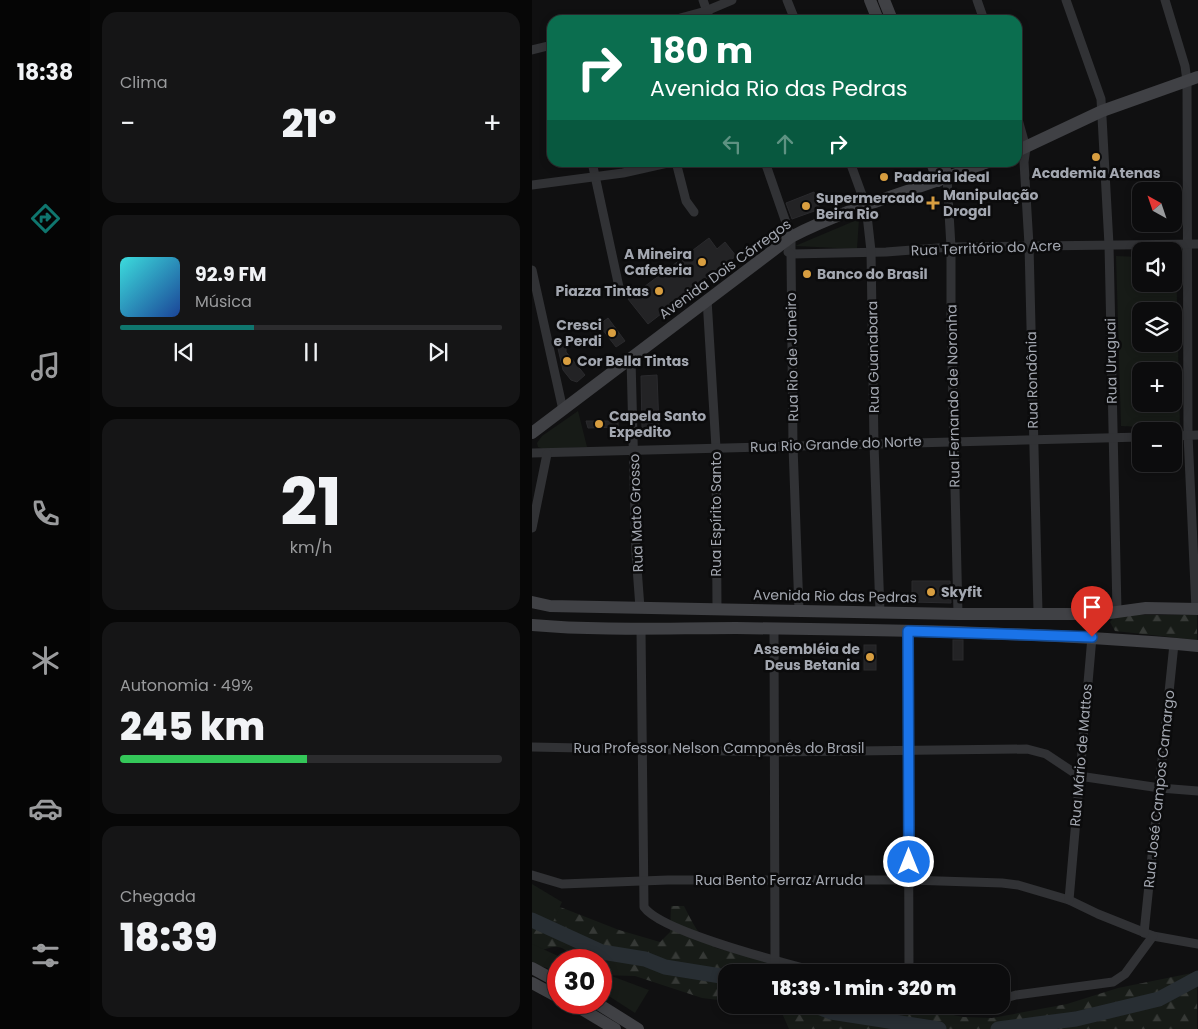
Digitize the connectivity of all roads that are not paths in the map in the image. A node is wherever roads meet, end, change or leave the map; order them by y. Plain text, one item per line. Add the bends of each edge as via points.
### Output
1 (703, 0) edge
2 (732, 0) edge
3 (787, 0) edge
4 (870, 0) edge
5 (884, 0) edge
6 (977, 0) edge
7 (1066, 0) edge
8 (1165, 0) edge
9 (706, 11) junction
10 (691, 15) edge
11 (708, 15) edge
12 (793, 15) edge
13 (876, 15) edge
14 (890, 15) edge
15 (982, 15) edge
16 (547, 46) edge
17 (532, 50) edge
18 (1192, 79) edge
19 (1102, 111) junction
20 (1022, 149) edge
21 (593, 167) edge
22 (645, 167) edge
23 (677, 167) edge
24 (767, 167) edge
25 (852, 167) edge
26 (935, 167) edge
27 (943, 167) edge
28 (976, 167) edge
29 (596, 176) junction
30 (943, 180) junction
31 (532, 184) edge
32 (866, 206) junction
33 (694, 212) dead end
34 (791, 237) junction
35 (1186, 244) junction
36 (1198, 244) edge
37 (1029, 245) junction
38 (1109, 245) junction
39 (780, 246) junction
40 (951, 247) junction
41 (871, 251) junction
42 (791, 254) junction
43 (532, 270) edge
44 (619, 287) dead end
45 (707, 299) junction
46 (536, 313) edge
47 (631, 359) junction
48 (563, 410) junction
49 (532, 433) edge
50 (1193, 435) edge
51 (1132, 437) edge
52 (1113, 438) junction
53 (954, 440) junction
54 (1033, 440) junction
55 (874, 444) junction
56 (793, 446) junction
57 (716, 448) junction
58 (634, 449) junction
59 (532, 453) edge
60 (547, 454) junction
61 (532, 528) edge
62 (532, 602) edge
63 (640, 608) junction
64 (717, 608) junction
65 (1197, 609) edge
66 (799, 610) junction
67 (1116, 611) junction
68 (880, 612) junction
69 (1038, 612) junction
70 (958, 614) junction
71 (1102, 614) junction
72 (532, 625) edge
73 (641, 629) junction
74 (774, 629) junction
75 (908, 631) junction
76 (1092, 637) junction
77 (1174, 644) junction
78 (1198, 646) edge
79 (532, 747) edge
80 (643, 748) junction
81 (908, 749) junction
82 (774, 752) junction
83 (1079, 776) junction
84 (1160, 788) junction
85 (1198, 791) edge
86 (532, 875) edge
87 (775, 880) junction
88 (909, 880) junction
89 (643, 881) junction
90 (1069, 900) junction
91 (1144, 933) junction
92 (1153, 936) junction
93 (1198, 944) edge
94 (775, 961) junction
95 (787, 964) edge
96 (909, 964) edge
97 (532, 968) edge
98 (547, 976) edge
99 (532, 983) edge
100 (547, 990) edge
101 (1010, 997) edge
102 (612, 1012) edge
103 (586, 1014) edge
104 (600, 1025) edge
105 (615, 1029) edge
106 (638, 1029) edge

1 - 9 street
2 - 9 street
3 - 12 street
4 - 13 main road
5 - 14 main road
6 - 15 street
7 - 19 street, Rua Uruguai via 1101,99
8 - 18 street
9 - 10 street
9 - 11 street
16 - 17 street
18 - 19 main road
18 - 35 street
19 - 20 main road
19 - 38 street, Rua Uruguai
20 - 37 street, Rua Rondônia
21 - 29 street
22 - 29 street
23 - 33 street via 686,201
24 - 34 street
25 - 32 street, Rua Guanabara
26 - 30 main road
27 - 30 main road
28 - 30 main road, Avenida Dois Córregos
29 - 31 street
29 - 44 street
30 - 32 main road, Avenida Dois Córregos
30 - 40 street, Rua Fernando de Noronha
32 - 34 main road, Avenida Dois Córregos
32 - 41 street, Rua Guanabara
34 - 39 main road, Avenida Dois Córregos
34 - 42 street
35 - 36 street, Rua Território do Acre
35 - 38 street, Rua Território do Acre
35 - 50 street
37 - 38 street, Rua Território do Acre
37 - 40 street, Rua Território do Acre
37 - 54 street, Rua Rondônia
38 - 52 street, Rua Uruguai
39 - 42 street
39 - 45 main road, Avenida Dois Córregos
40 - 41 street, Rua Território do Acre
40 - 53 street, Rua Fernando de Noronha
41 - 42 street, Rua Território do Acre
41 - 55 street, Rua Guanabara
42 - 56 street, Rua Rio de Janeiro
43 - 46 street
45 - 47 main road, Avenida Dois Córregos
45 - 57 street, Rua Espírito Santo
46 - 48 street
47 - 48 main road, Avenida Dois Córregos
47 - 58 street, Rua Mato Grosso
48 - 49 main road, Avenida Dois Córregos
50 - 65 street
51 - 52 street, Rua Rio Grande do Norte
52 - 54 street, Rua Rio Grande do Norte
52 - 67 street, Rua Uruguai
53 - 54 street, Rua Rio Grande do Norte
53 - 55 street, Rua Rio Grande do Norte
53 - 70 street, Rua Fernando de Noronha
54 - 69 street, Rua Rondônia
55 - 56 street, Rua Rio Grande do Norte
55 - 68 street, Rua Guanabara
56 - 57 street, Rua Rio Grande do Norte
56 - 66 street, Rua Rio de Janeiro
57 - 58 street, Rua Rio Grande do Norte
57 - 64 street, Rua Espírito Santo
58 - 60 street, Rua Rio Grande do Norte
58 - 63 street, Rua Mato Grosso
59 - 60 street, Rua Rio Grande do Norte
60 - 61 street
62 - 63 main road, Avenida Rio das Pedras via 550,606
63 - 64 main road, Avenida Rio das Pedras
64 - 66 main road, Avenida Rio das Pedras
65 - 67 main road, Avenida Rio das Pedras
66 - 68 main road, Avenida Rio das Pedras
66 - 74 main road via 803,615 800,623
67 - 71 main road, Avenida Rio das Pedras
68 - 70 main road, Avenida Rio das Pedras
69 - 70 main road, Avenida Rio das Pedras
69 - 71 main road, Avenida Rio das Pedras
71 - 76 street, Rua Mário de Mattos via 1094,621
72 - 73 main road
73 - 74 main road
73 - 80 street
74 - 75 main road
74 - 82 street
75 - 76 main road
75 - 81 street
76 - 77 main road
76 - 83 street, Rua Mário de Mattos
77 - 78 main road
77 - 84 street, Rua José Campos Camargo
79 - 80 street, Rua Professor Nelson Camponês do Brasil
80 - 82 street, Rua Professor Nelson Camponês do Brasil
80 - 89 street
81 - 82 street, Rua Professor Nelson Camponês do Brasil
81 - 83 street, Rua Professor Nelson Camponês do Brasil via 1027,749 1046,754
81 - 88 street
82 - 87 street
83 - 84 street, Rua Professor Nelson Camponês do Brasil
83 - 90 street, Rua Mário de Mattos
84 - 85 street, Rua Professor Nelson Camponês do Brasil
84 - 91 street, Rua José Campos Camargo
86 - 89 street, Rua Bento Ferraz Arruda via 562,884
87 - 88 street, Rua Bento Ferraz Arruda
87 - 89 street, Rua Bento Ferraz Arruda
87 - 94 street
88 - 90 street, Rua Bento Ferraz Arruda via 1018,885
88 - 96 street
89 - 94 street via 644,907 649,915 663,923
90 - 91 street, Rua Bento Ferraz Arruda
91 - 92 street, Rua Bento Ferraz Arruda
92 - 93 street, Rua Bento Ferraz Arruda
92 - 101 street via 1125,974 1113,982
94 - 95 street
97 - 98 main road
99 - 100 main road
102 - 106 main road
103 - 104 main road
104 - 105 main road

